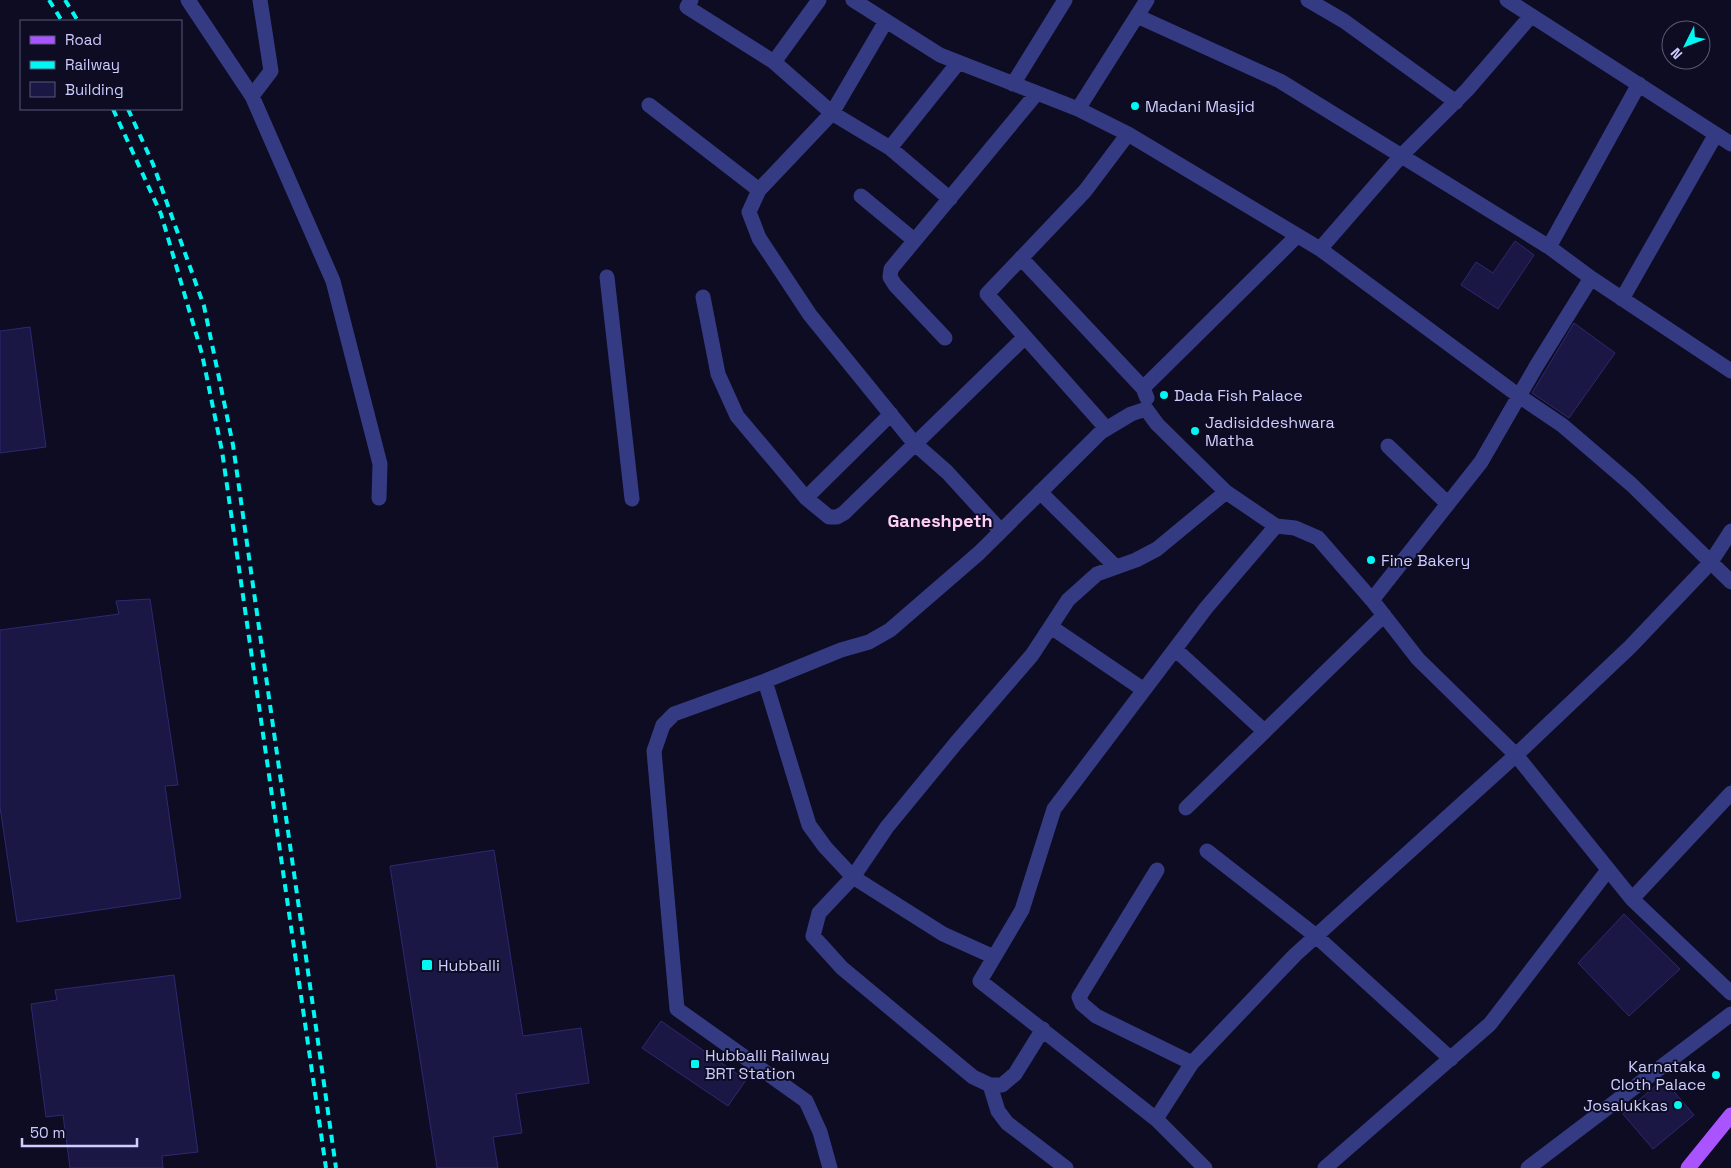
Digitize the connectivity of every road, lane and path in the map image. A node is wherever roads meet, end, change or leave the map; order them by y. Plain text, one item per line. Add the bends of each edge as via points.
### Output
1 (188, 0) edge
2 (260, 0) edge
3 (819, 0) edge
4 (853, 0) edge
5 (1065, 0) edge
6 (1146, 0) edge
7 (1308, 0) edge
8 (1507, 0) edge
9 (685, 2) edge
10 (1137, 16) junction
11 (1531, 16) junction
12 (886, 21) junction
13 (774, 62) junction
14 (958, 63) junction
15 (1012, 84) junction
16 (1639, 84) junction
17 (1037, 93) junction
18 (252, 96) junction
19 (1456, 102) junction
20 (649, 104) dead end
21 (1078, 109) junction
22 (832, 113) junction
23 (1128, 134) junction
24 (1716, 134) junction
25 (1731, 144) edge
26 (890, 148) junction
27 (1401, 156) junction
28 (759, 190) junction
29 (861, 196) dead end
30 (950, 199) junction
31 (1297, 236) junction
32 (914, 240) junction
33 (1549, 246) junction
34 (1320, 249) junction
35 (1021, 258) junction
36 (607, 277) dead end
37 (1591, 278) junction
38 (703, 297) dead end
39 (1622, 299) junction
40 (1025, 337) junction
41 (945, 338) dead end
42 (1731, 371) edge
43 (1143, 388) junction
44 (1519, 396) junction
45 (1146, 409) junction
46 (892, 414) junction
47 (1106, 428) junction
48 (914, 443) junction
49 (1388, 446) dead end
50 (1040, 492) junction
51 (1226, 492) junction
52 (379, 498) dead end
53 (806, 498) junction
54 (632, 499) dead end
55 (1448, 504) junction
56 (1276, 526) junction
57 (1000, 531) junction
58 (1731, 531) edge
59 (1711, 562) junction
60 (1116, 567) junction
61 (1731, 582) edge
62 (1372, 600) junction
63 (1384, 615) junction
64 (1051, 627) junction
65 (1175, 649) junction
66 (765, 681) junction
67 (1144, 690) junction
68 (1263, 730) junction
69 (1516, 755) junction
70 (1731, 793) edge
71 (1186, 808) dead end
72 (1207, 851) dead end
73 (1157, 870) dead end
74 (1608, 870) junction
75 (853, 877) junction
76 (1632, 899) junction
77 (1316, 936) junction
78 (994, 957) junction
79 (1731, 993) edge
80 (1731, 1014) edge
81 (1043, 1029) junction
82 (1451, 1059) junction
83 (1192, 1063) junction
84 (990, 1085) junction
85 (1731, 1115) edge
86 (1156, 1119) junction
87 (830, 1168) edge
88 (1066, 1168) edge
89 (1205, 1168) edge
90 (1325, 1168) edge
91 (1528, 1168) edge
92 (1688, 1168) edge

1 - 18 street
2 - 18 street via 272,71
3 - 13 street
4 - 12 street
5 - 15 street
6 - 10 street
7 - 19 street via 1344,21
8 - 11 street
9 - 13 street
10 - 21 street
10 - 27 street via 1280,81
11 - 16 street
11 - 19 street
12 - 14 street
12 - 22 street
13 - 22 street
14 - 15 street
14 - 26 street
15 - 17 street
16 - 24 street
16 - 33 street
17 - 21 street
17 - 30 street
18 - 52 street via 333,281 380,464
19 - 27 street
20 - 28 street
21 - 23 street
22 - 26 street
22 - 28 street
23 - 31 street
23 - 35 street via 1085,191
24 - 25 street
24 - 39 street
26 - 30 street
27 - 33 street
27 - 34 street
28 - 46 street via 749,212 759,238 810,315
29 - 32 street
30 - 32 street
31 - 34 street
31 - 43 street
32 - 41 street via 897,260 890,277
33 - 37 street
34 - 44 street
35 - 40 street via 987,294
35 - 43 street
36 - 54 street
37 - 39 street
37 - 44 street
38 - 53 street via 718,374 737,416
39 - 42 street
40 - 47 street
40 - 48 street
43 - 45 street
44 - 55 street via 1481,462
44 - 59 street via 1562,424
45 - 47 street
45 - 51 street
46 - 48 street
46 - 53 street
47 - 50 street
48 - 53 street via 837,517 829,517
48 - 57 street via 947,472
49 - 55 street
50 - 57 street
50 - 60 street
51 - 56 street
51 - 60 street via 1156,549
55 - 62 street
56 - 62 street via 1295,528 1318,538
56 - 65 street
57 - 66 street via 890,630 869,642
58 - 59 street
59 - 61 street
59 - 69 street via 1630,647
60 - 64 street via 1097,574 1068,600
62 - 63 street
63 - 68 street
63 - 69 street via 1418,659
64 - 67 street
64 - 75 street via 1032,655 887,827
65 - 67 street
65 - 68 street
66 - 75 street via 809,825
66 - 87 street via 674,714 663,725 654,751 677,1009 806,1101 820,1132
67 - 78 street via 1054,809 1022,910
68 - 71 street
69 - 74 street
69 - 77 street
70 - 76 street
72 - 77 street
73 - 83 street via 1079,997 1096,1016
74 - 76 street
74 - 82 street via 1490,1024
75 - 78 street via 943,934
75 - 84 street via 819,913 813,936 842,968 972,1077
76 - 79 street
77 - 82 street
77 - 83 street
78 - 81 street via 980,981
80 - 91 street
81 - 84 street via 1015,1074 1002,1085
81 - 86 street
82 - 90 street
83 - 86 street
84 - 88 street via 998,1111 1007,1123
85 - 92 main road
86 - 89 street

